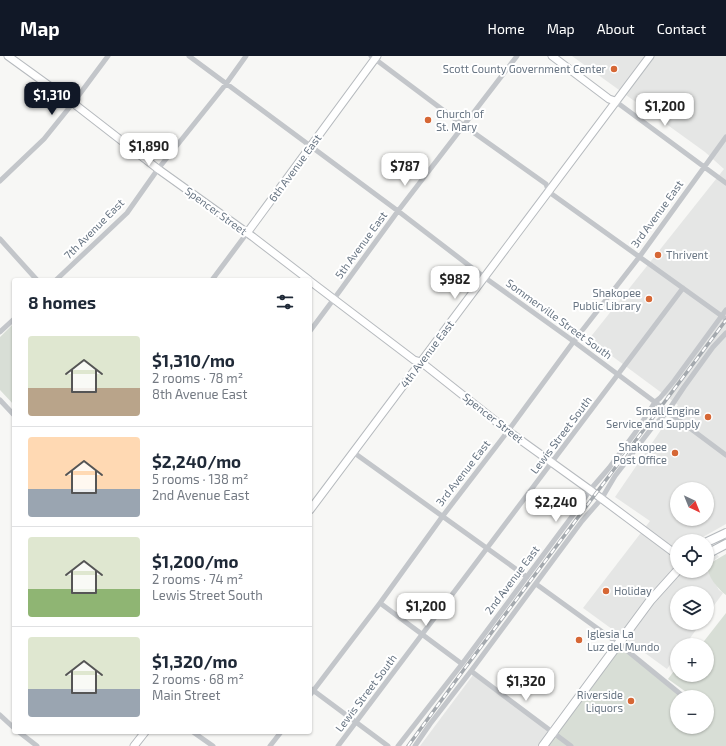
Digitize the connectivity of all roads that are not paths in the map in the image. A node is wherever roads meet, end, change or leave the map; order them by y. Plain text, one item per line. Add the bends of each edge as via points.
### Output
1 (8, 56) edge
2 (108, 56) edge
3 (189, 56) edge
4 (246, 56) edge
5 (517, 56) edge
6 (552, 56) edge
7 (650, 56) edge
8 (375, 57) edge
9 (226, 84) junction
10 (615, 101) junction
11 (73, 103) junction
12 (463, 125) junction
13 (726, 137) edge
14 (310, 146) junction
15 (704, 167) junction
16 (158, 169) junction
17 (0, 181) edge
18 (726, 184) edge
19 (549, 192) junction
20 (398, 211) junction
21 (247, 233) junction
22 (0, 239) edge
23 (640, 256) junction
24 (484, 277) junction
25 (35, 278) edge
26 (58, 278) edge
27 (213, 278) edge
28 (307, 278) edge
29 (312, 282) edge
30 (683, 288) junction
31 (334, 299) junction
32 (726, 310) edge
33 (724, 318) edge
34 (12, 321) edge
35 (312, 328) edge
36 (0, 332) edge
37 (726, 333) edge
38 (574, 341) junction
39 (421, 362) junction
40 (618, 374) junction
41 (0, 400) edge
42 (655, 402) junction
43 (668, 411) junction
44 (12, 413) edge
45 (508, 431) junction
46 (353, 452) junction
47 (726, 454) edge
48 (553, 463) junction
49 (590, 490) junction
50 (602, 498) junction
51 (312, 507) edge
52 (442, 517) junction
53 (726, 532) edge
54 (714, 538) edge
55 (726, 544) edge
56 (488, 549) junction
57 (670, 550) edge
58 (714, 550) edge
59 (527, 577) junction
60 (670, 578) edge
61 (536, 584) junction
62 (380, 603) junction
63 (422, 635) junction
64 (619, 644) junction
65 (462, 664) junction
66 (471, 671) junction
67 (312, 689) edge
68 (675, 690) edge
69 (0, 714) edge
70 (356, 722) junction
71 (12, 726) edge
72 (553, 733) junction
73 (22, 734) edge
74 (143, 734) edge
75 (197, 734) edge
76 (279, 734) edge
77 (37, 746) edge
78 (134, 746) edge
79 (213, 746) edge
80 (270, 746) edge
81 (338, 746) edge
82 (388, 746) edge
83 (398, 746) edge
84 (415, 746) edge
85 (543, 746) edge
86 (571, 746) edge

1 - 11 street, Spencer Street
2 - 11 street
3 - 9 street, Sommerville Street South
4 - 9 street, 7th Avenue East
5 - 12 street, 5th Avenue East
6 - 10 street
7 - 10 street, 4th Avenue East
8 - 12 street
8 - 14 street, 6th Avenue East
9 - 14 street, Sommerville Street South
9 - 16 street, 7th Avenue East
10 - 15 street
10 - 19 street, 4th Avenue East
11 - 16 street, Spencer Street
11 - 17 street via 44,139
12 - 19 street via 546,184
12 - 20 street, 5th Avenue East
13 - 15 street, 3rd Avenue East
14 - 20 street, Sommerville Street South
14 - 21 street, 6th Avenue East
15 - 18 street
15 - 23 street, 3rd Avenue East
16 - 21 street, Spencer Street
16 - 26 street, 7th Avenue East via 127,213
19 - 23 street
19 - 24 street, 4th Avenue East
20 - 24 street, Sommerville Street South
20 - 31 street, 5th Avenue East
21 - 27 street, 6th Avenue East
21 - 28 street, Spencer Street
22 - 25 street
23 - 30 street
23 - 38 street, 3rd Avenue East
24 - 38 street, Sommerville Street South
24 - 39 street, 4th Avenue East
29 - 31 street, Spencer Street
30 - 33 street
30 - 40 street, Lewis Street South
31 - 35 street, 5th Avenue East
31 - 39 street, Spencer Street via 414,360
32 - 33 street, 2nd Avenue East
33 - 42 street, 2nd Avenue East
34 - 36 street
37 - 43 street, 2nd Avenue East
38 - 40 street, Sommerville Street South
38 - 45 street, 3rd Avenue East
39 - 45 street, Spencer Street
39 - 46 street, 4th Avenue East
40 - 42 street, Sommerville Street South
40 - 48 street, Lewis Street South
41 - 44 street
42 - 43 street, Sommerville Street South
42 - 49 street, 2nd Avenue East via 635,433
43 - 47 street, Sommerville Street South
43 - 50 street, 2nd Avenue East via 651,429
45 - 48 street, Spencer Street
45 - 52 street, 3rd Avenue East
46 - 51 street, 4th Avenue East
46 - 52 street
48 - 49 street, Spencer Street
48 - 56 street, Lewis Street South
49 - 50 street, Spencer Street
49 - 59 street, 2nd Avenue East
50 - 57 street, Spencer Street
50 - 61 street, 2nd Avenue East
52 - 56 street
52 - 62 street, 3rd Avenue East
53 - 54 main road
55 - 58 main road
56 - 59 street
56 - 63 street, Lewis Street South
59 - 65 street, 2nd Avenue East
60 - 64 main road
61 - 64 street
61 - 66 street, 2nd Avenue East
62 - 63 street
62 - 67 street, 3rd Avenue East
63 - 65 street
63 - 70 street, Lewis Street South
64 - 68 street
64 - 72 main road
65 - 83 street, 2nd Avenue East
66 - 72 street
66 - 84 street, 2nd Avenue East
67 - 70 street
69 - 71 street
70 - 81 street, Lewis Street South
70 - 82 street
72 - 85 main road
72 - 86 street
73 - 77 street
74 - 78 street
75 - 79 street
76 - 80 street

